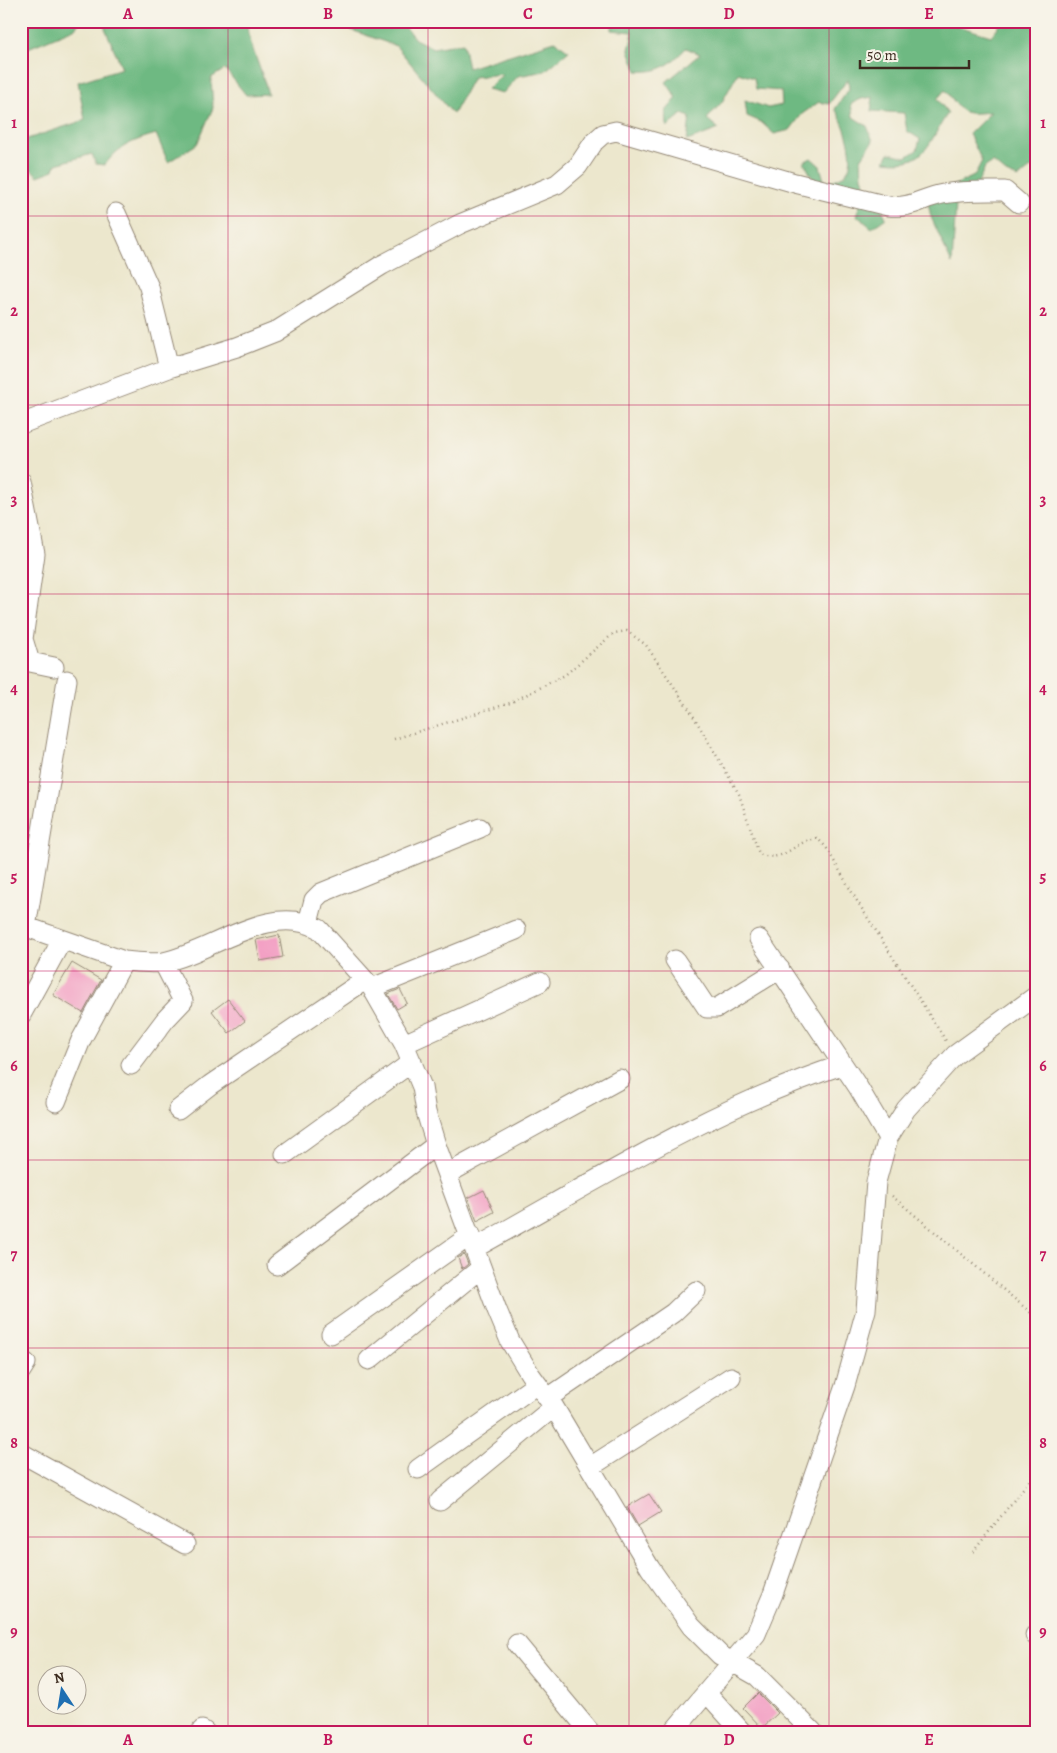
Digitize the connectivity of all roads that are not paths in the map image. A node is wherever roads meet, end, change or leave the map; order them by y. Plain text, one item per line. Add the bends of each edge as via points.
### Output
1 (1018, 203) dead end
2 (116, 213) dead end
3 (169, 368) junction
4 (21, 424) edge
5 (21, 482) edge
6 (480, 828) dead end
7 (308, 923) junction
8 (23, 926) edge
9 (516, 930) dead end
10 (759, 939) dead end
11 (62, 940) junction
12 (675, 960) dead end
13 (124, 961) junction
14 (163, 962) junction
15 (780, 969) junction
16 (540, 982) dead end
17 (369, 984) junction
18 (1036, 996) edge
19 (21, 1015) edge
20 (404, 1044) junction
21 (412, 1062) junction
22 (131, 1065) dead end
23 (842, 1066) junction
24 (620, 1079) dead end
25 (56, 1102) dead end
26 (178, 1110) dead end
27 (888, 1138) junction
28 (436, 1144) junction
29 (285, 1154) dead end
30 (447, 1174) junction
31 (473, 1242) junction
32 (277, 1265) dead end
33 (482, 1268) junction
34 (696, 1291) dead end
35 (331, 1334) dead end
36 (368, 1360) dead end
37 (731, 1377) dead end
38 (546, 1396) junction
39 (21, 1453) edge
40 (590, 1467) junction
41 (418, 1469) dead end
42 (440, 1501) dead end
43 (185, 1544) dead end
44 (517, 1644) dead end
45 (734, 1661) junction
46 (707, 1693) junction
47 (590, 1732) edge
48 (673, 1732) edge
49 (742, 1732) edge
50 (813, 1732) edge

1 - 3 street via 1006,191 942,194 901,208 888,206 795,183 616,131 603,134 594,142 578,166 557,184 460,224 382,265 275,332
2 - 3 street via 149,287
3 - 4 street
5 - 8 street via 35,554 23,639 30,662 60,673
6 - 7 street via 321,893 314,900
7 - 14 street via 271,922
7 - 17 street via 319,929
8 - 11 street
9 - 17 street
10 - 15 street
11 - 13 street
11 - 19 street
12 - 15 street via 707,1008 716,1008
13 - 14 street
13 - 25 street via 81,1040
14 - 22 street via 183,1001
15 - 23 street
16 - 20 street
17 - 20 street
17 - 26 street via 210,1085
18 - 27 street via 955,1055 906,1109
20 - 21 street
21 - 28 street via 422,1086
21 - 29 street
23 - 27 street
23 - 31 street via 787,1085 677,1136
24 - 30 street
27 - 45 street via 876,1182 866,1310 845,1386 773,1594 756,1634
28 - 30 street
28 - 32 street
30 - 31 street
31 - 33 street
31 - 35 street
33 - 36 street
33 - 38 street via 510,1342
34 - 38 street via 673,1313
37 - 40 street
38 - 40 street
38 - 41 street
38 - 42 street
39 - 43 street
40 - 45 street via 650,1568 691,1626 712,1648
44 - 47 street
45 - 46 street
45 - 50 street via 757,1676
46 - 48 street
46 - 49 street

